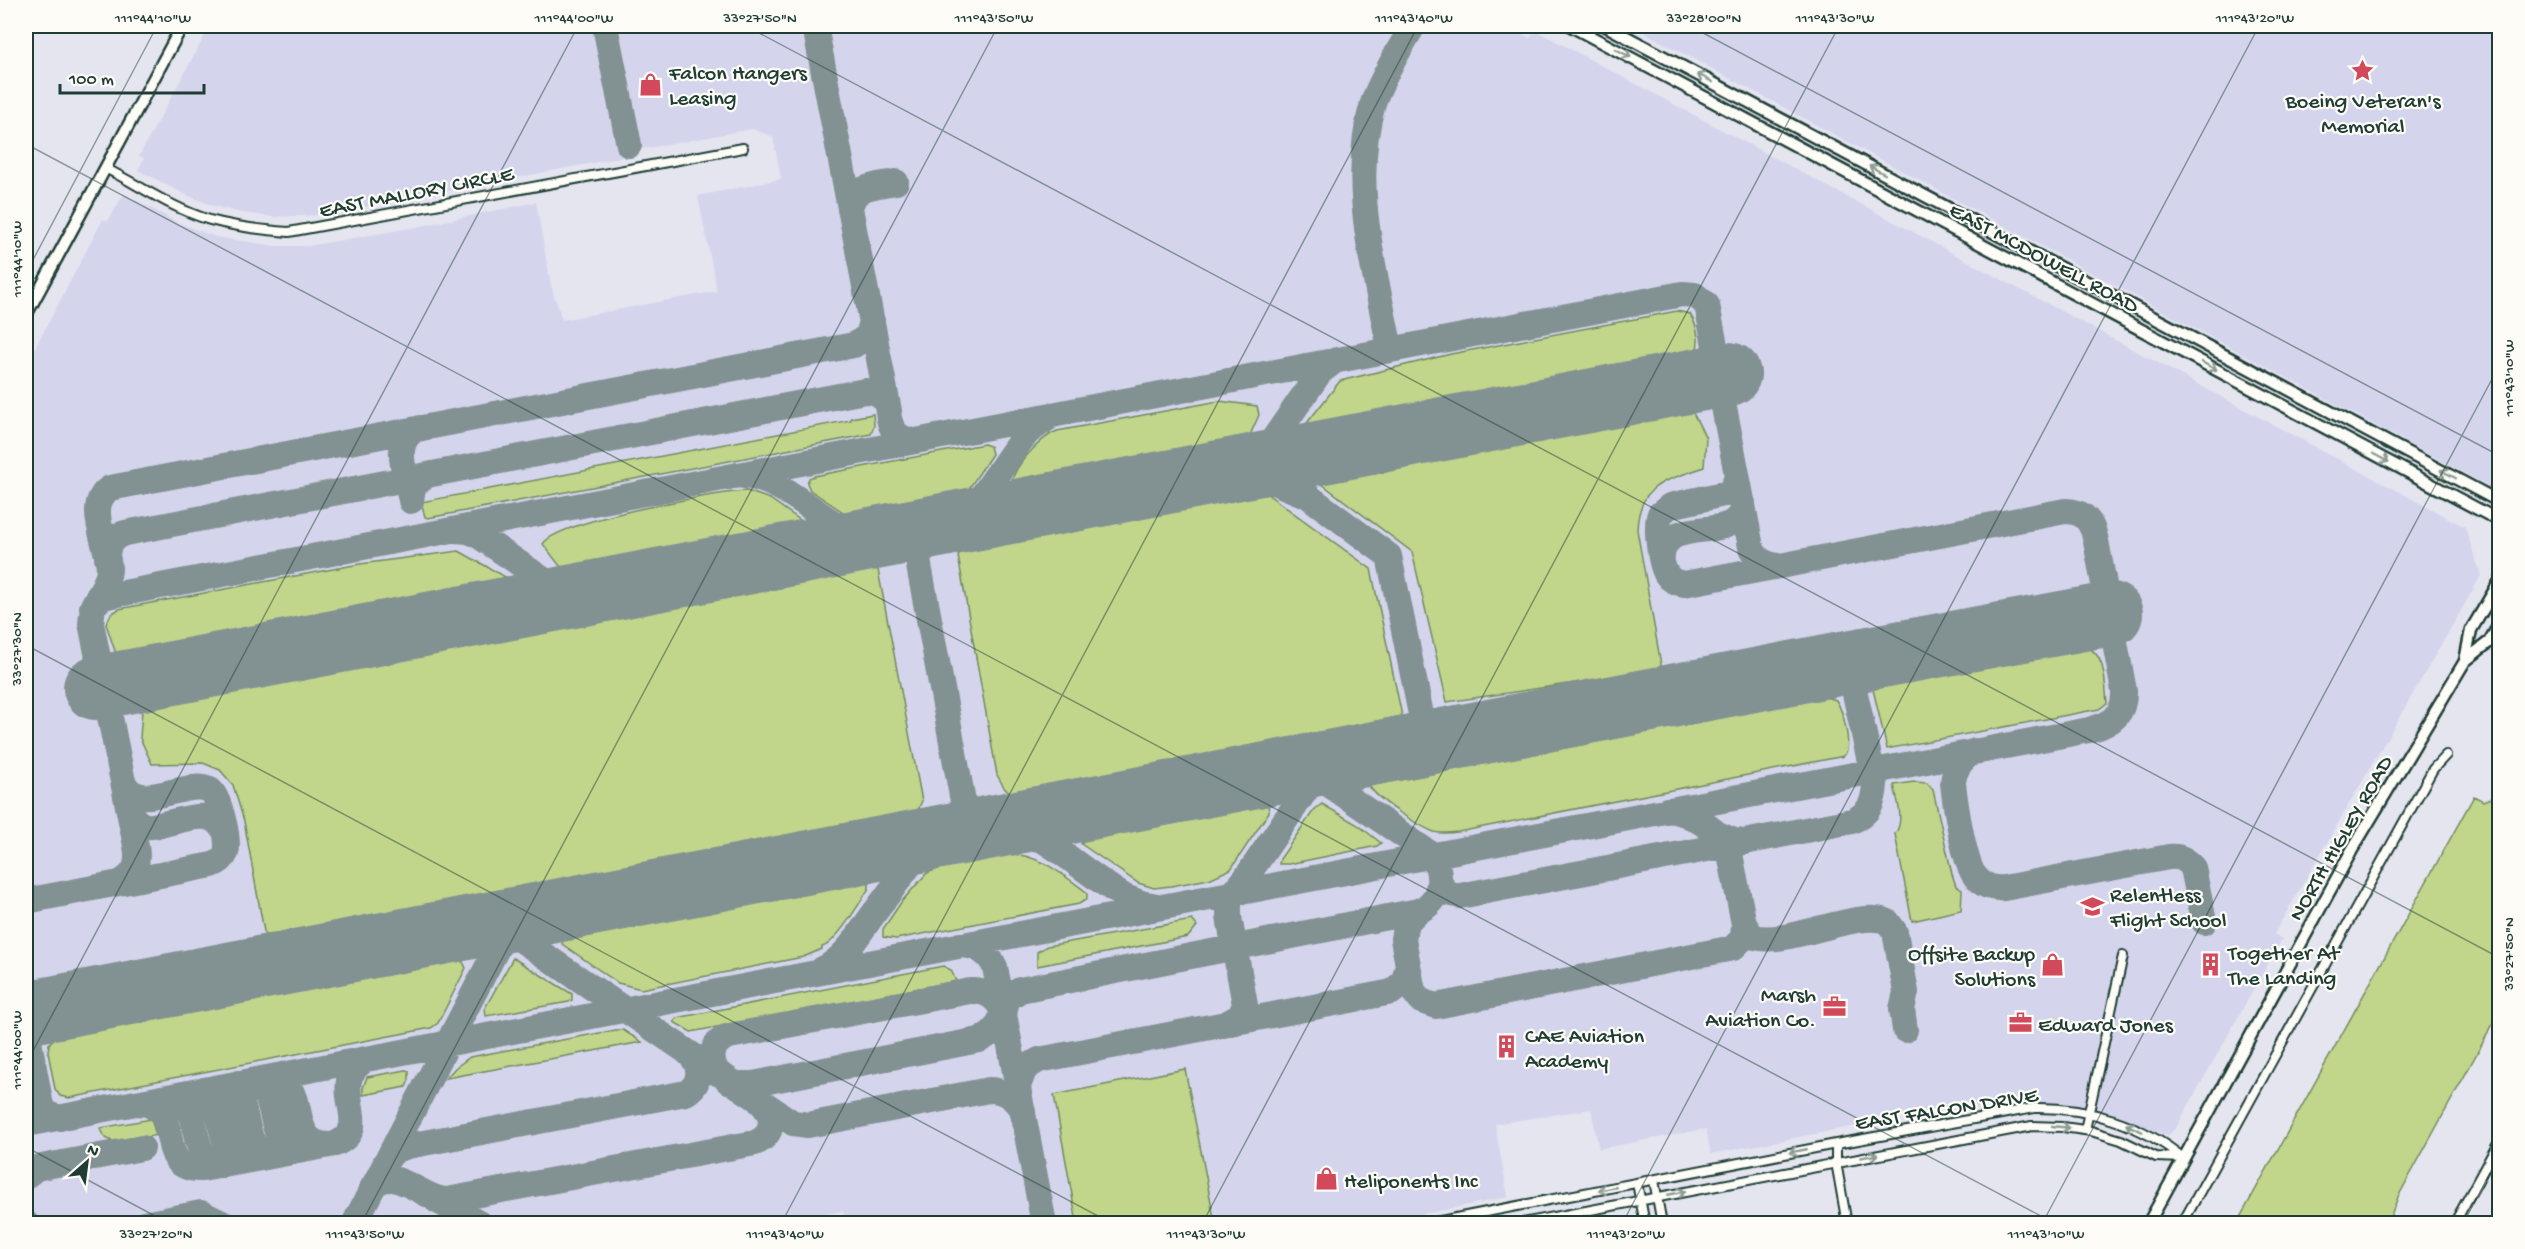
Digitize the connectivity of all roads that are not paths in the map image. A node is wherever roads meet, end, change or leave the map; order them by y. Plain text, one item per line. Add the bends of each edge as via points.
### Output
1 (182, 26) edge
2 (1571, 26) edge
3 (1606, 26) edge
4 (742, 148) dead end
5 (105, 168) junction
6 (26, 315) edge
7 (2499, 502) edge
8 (2499, 521) edge
9 (2499, 581) edge
10 (2499, 623) edge
11 (2465, 661) junction
12 (2446, 755) dead end
13 (2123, 956) dead end
14 (2089, 1113) junction
15 (2085, 1130) junction
16 (2499, 1140) edge
17 (1836, 1144) junction
18 (2183, 1158) junction
19 (1836, 1162) junction
20 (1654, 1180) junction
21 (1637, 1183) junction
22 (1657, 1197) junction
23 (1640, 1200) junction
24 (1446, 1221) edge
25 (1425, 1224) edge
26 (1517, 1224) edge
27 (1645, 1224) edge
28 (1662, 1224) edge
29 (1847, 1224) edge
30 (2148, 1224) edge
31 (2182, 1224) edge
32 (2454, 1224) edge

1 - 5 main road
2 -> 8 main road, EAST MCDOWELL ROAD
7 -> 3 main road, EAST MCDOWELL ROAD
4 - 5 street, EAST MALLORY CIRCLE via 289,232 239,227 209,219
5 - 6 main road
9 - 11 main road, NORTH HIGLEY ROAD via 2471,630
10 - 11 main road, NORTH HIGLEY ROAD via 2489,642
11 - 18 main road, NORTH HIGLEY ROAD via 2352,850
12 - 31 street via 2433,769
13 - 14 street
14 - 15 street
14 - 17 street, EAST FALCON DRIVE via 2050,1108 2019,1110
18 -> 14 street, EAST FALCON DRIVE via 2164,1142 2131,1126
15 - 18 street, EAST FALCON DRIVE via 2121,1140 2156,1157
19 -> 15 street, EAST FALCON DRIVE via 2032,1126
16 - 32 street
17 - 19 street
17 -> 20 street, EAST FALCON DRIVE
18 - 30 main road, NORTH HIGLEY ROAD
22 -> 19 street, EAST FALCON DRIVE
19 - 29 street
20 - 21 street, EAST FALCON DRIVE
20 - 22 street
21 - 23 street
21 -> 24 street, EAST FALCON DRIVE
22 - 23 street, EAST FALCON DRIVE
22 - 28 street
23 - 26 street, EAST FALCON DRIVE
23 - 27 street
24 - 25 street, EAST FALCON DRIVE

